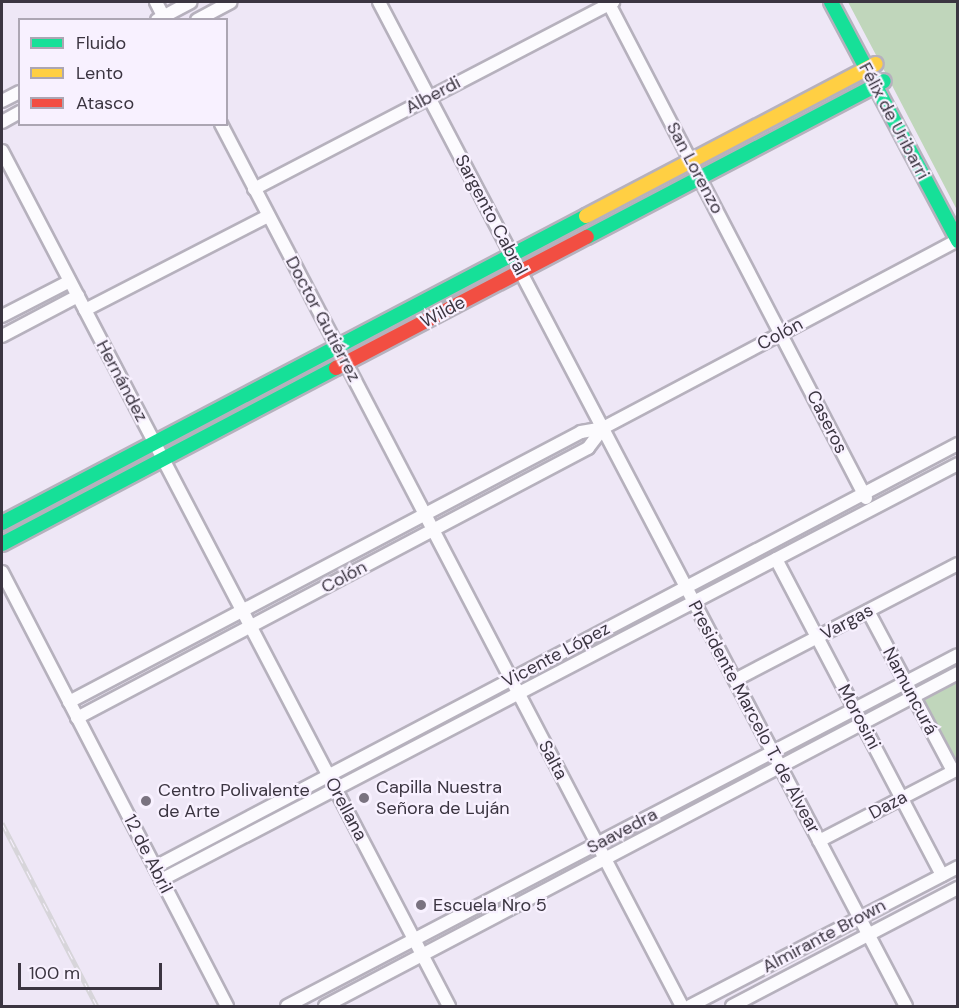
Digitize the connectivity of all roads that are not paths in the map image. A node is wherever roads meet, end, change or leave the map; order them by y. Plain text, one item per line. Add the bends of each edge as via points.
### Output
1 (156, 2) edge
2 (191, 2) edge
3 (231, 2) edge
4 (380, 2) edge
5 (610, 2) edge
6 (831, 2) edge
7 (842, 2) edge
8 (162, 18) edge
9 (201, 18) edge
10 (871, 66) junction
11 (880, 83) junction
12 (18, 93) edge
13 (430, 97) junction
14 (2, 101) edge
15 (18, 113) edge
16 (2, 122) edge
17 (221, 126) edge
18 (2, 151) edge
19 (691, 160) junction
20 (700, 178) junction
21 (254, 189) junction
22 (268, 216) junction
23 (957, 219) edge
24 (957, 241) edge
25 (512, 255) junction
26 (521, 272) junction
27 (70, 281) junction
28 (78, 296) junction
29 (85, 310) junction
30 (2, 316) edge
31 (781, 334) junction
32 (2, 336) edge
33 (337, 347) junction
34 (346, 364) junction
35 (603, 428) junction
36 (154, 443) junction
37 (957, 444) edge
38 (163, 459) junction
39 (957, 464) edge
40 (864, 493) junction
41 (872, 509) junction
42 (424, 514) junction
43 (2, 523) edge
44 (433, 530) junction
45 (2, 544) edge
46 (776, 559) junction
47 (957, 564) edge
48 (2, 572) edge
49 (686, 586) junction
50 (694, 602) junction
51 (242, 610) junction
52 (868, 611) junction
53 (250, 626) junction
54 (818, 638) junction
55 (957, 655) edge
56 (957, 673) edge
57 (511, 679) junction
58 (735, 680) junction
59 (906, 682) junction
60 (518, 693) junction
61 (913, 696) junction
62 (69, 702) junction
63 (855, 709) junction
64 (77, 717) junction
65 (862, 723) junction
66 (773, 752) junction
67 (780, 766) junction
68 (955, 770) edge
69 (328, 775) junction
70 (335, 789) junction
71 (902, 798) junction
72 (819, 841) junction
73 (597, 844) junction
74 (605, 859) junction
75 (154, 867) junction
76 (957, 867) edge
77 (942, 874) junction
78 (161, 880) junction
79 (957, 888) edge
80 (860, 918) junction
81 (868, 935) junction
82 (414, 940) junction
83 (422, 955) junction
84 (227, 1006) edge
85 (287, 1006) edge
86 (325, 1006) edge
87 (449, 1006) edge
88 (682, 1006) edge
89 (690, 1006) edge
90 (732, 1006) edge
91 (906, 1006) edge

1 - 8 street
2 - 8 street
3 - 9 street
4 - 13 street, Sargento Cabral
5 - 13 street, Alberdi
5 - 19 street, San Lorenzo
6 - 10 street, Félix de Uribarri
7 - 10 street, Félix de Uribarri
10 - 11 street, Félix de Uribarri
10 - 19 street, Wilde
11 - 20 street, Wilde
11 - 23 street, Félix de Uribarri
11 - 24 street, Félix de Uribarri
12 - 14 street
13 - 21 street, Alberdi
13 - 25 street, Sargento Cabral
15 - 16 street
17 - 21 street, Doctor Gutiérrez
18 - 27 street, Hernández
19 - 20 street, San Lorenzo
19 - 25 street, Wilde
20 - 26 street, Wilde
20 - 31 street, San Lorenzo
21 - 22 street, Doctor Gutiérrez
22 - 29 street
22 - 33 street, Doctor Gutiérrez
24 - 31 street, Colón
25 - 26 street, Sargento Cabral
25 - 33 street, Wilde
26 - 34 street, Wilde
26 - 35 street, Sargento Cabral
27 - 28 street, Hernández
27 - 30 street
28 - 29 street, Hernández
28 - 32 street
29 - 36 street, Hernández
31 - 35 street, Colón
31 - 40 street, Caseros
33 - 34 street, Doctor Gutiérrez
33 - 36 street, Wilde
34 - 38 street, Wilde
34 - 42 street, Doctor Gutiérrez
35 - 42 street, Colón via 581,432
35 - 44 street, Colón via 588,448
35 - 49 street, Presidente Marcelo T. de Alvear
36 - 38 street, Hernández
36 - 43 street, Wilde
37 - 40 street, Vicente López
38 - 45 street, Wilde
38 - 51 street, Hernández
39 - 41 street, Vicente López
40 - 41 street, Caseros
40 - 49 street, Vicente López
41 - 46 street, Vicente López
42 - 44 street, Salta
42 - 51 street, Colón
44 - 53 street, Colón
44 - 57 street, Salta
46 - 50 street, Vicente López
46 - 54 street, Morosini
47 - 52 street, Vargas
48 - 62 street, 12 de Abril
49 - 50 street, Presidente Marcelo T. de Alvear
49 - 57 street, Vicente López
50 - 58 street, Presidente Marcelo T. de Alvear
50 - 60 street, Vicente López
51 - 53 street, Orellana
51 - 62 street, Colón
52 - 54 street, Vargas
52 - 59 street, Namuncurá
53 - 64 street, Colón
53 - 69 street, Orellana
54 - 58 street, Vargas
54 - 63 street, Morosini
55 - 59 street, Saavedra
56 - 61 street, Saavedra
57 - 60 street, Salta
57 - 69 street, Vicente López
58 - 66 street, Presidente Marcelo T. de Alvear
59 - 61 street, Namuncurá
59 - 63 street, Saavedra
60 - 70 street, Vicente López
60 - 73 street, Salta
61 - 65 street, Saavedra
61 - 68 street, Namuncurá
62 - 64 street, 12 de Abril
63 - 65 street, Morosini
63 - 66 street, Saavedra
64 - 75 street, 12 de Abril
65 - 67 street, Saavedra
65 - 71 street, Morosini
66 - 67 street, Presidente Marcelo T. de Alvear
66 - 73 street, Saavedra
67 - 72 street, Presidente Marcelo T. de Alvear
67 - 74 street, Saavedra
68 - 71 street, Daza
69 - 70 street, Orellana
69 - 75 street, Vicente López
70 - 78 street, Vicente López
70 - 82 street, Orellana
71 - 72 street, Daza
71 - 77 street, Morosini
72 - 80 street, Presidente Marcelo T. de Alvear
73 - 74 street, Salta
73 - 82 street, Saavedra
74 - 83 street, Saavedra
74 - 88 street, Salta
75 - 78 street, 12 de Abril
76 - 77 street, Almirante Brown
77 - 80 street, Almirante Brown
78 - 84 street, 12 de Abril
79 - 81 street, Almirante Brown
80 - 81 street, Presidente Marcelo T. de Alvear
80 - 89 street, Almirante Brown
81 - 90 street, Almirante Brown
81 - 91 street, Presidente Marcelo T. de Alvear
82 - 83 street, Orellana
82 - 85 street, Saavedra
83 - 86 street, Saavedra
83 - 87 street, Orellana

